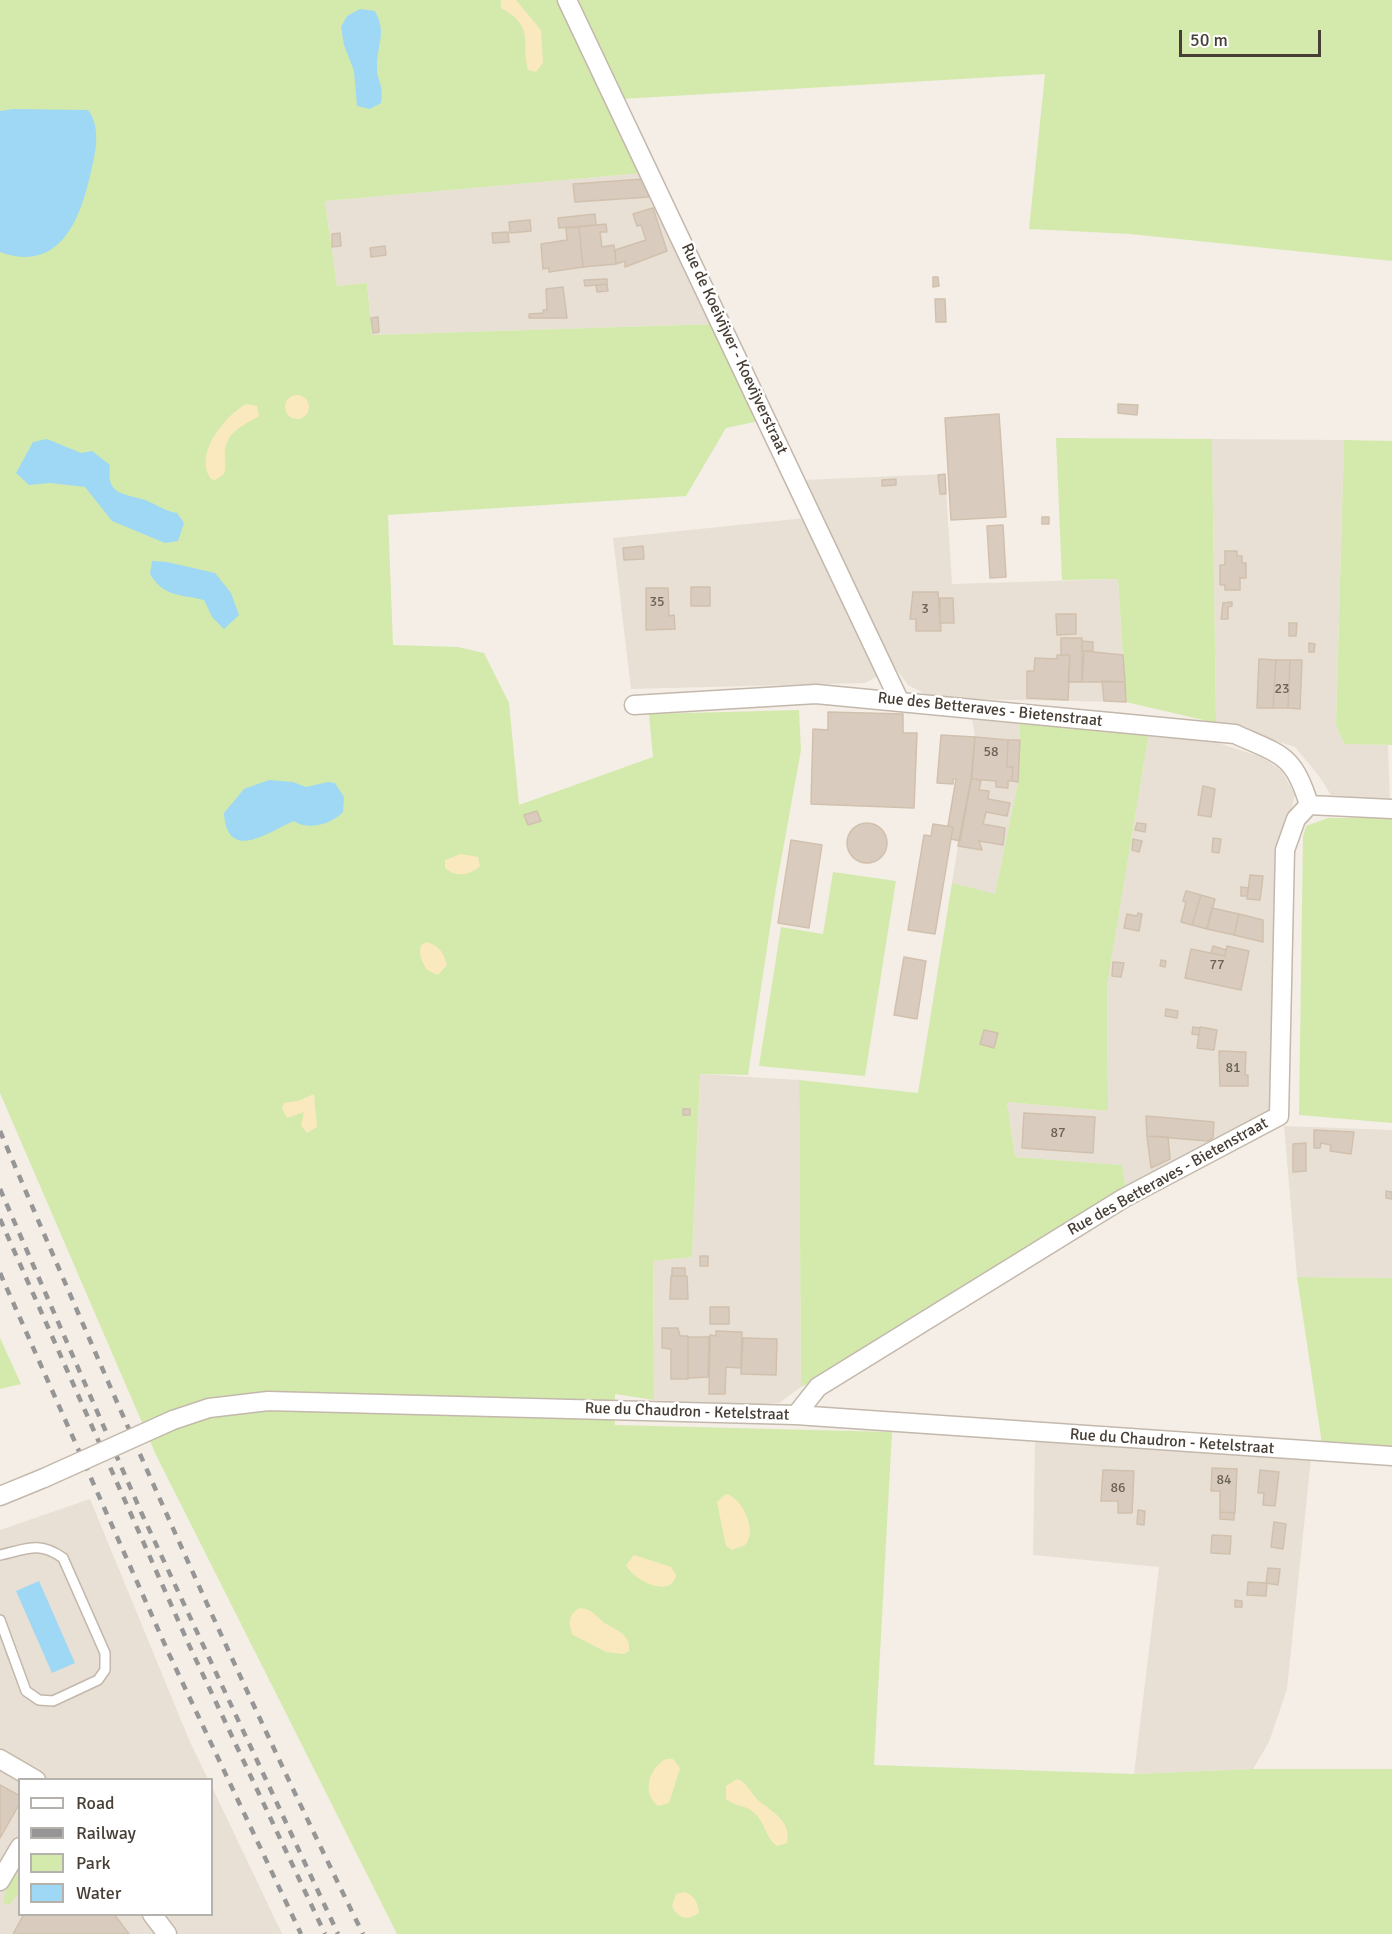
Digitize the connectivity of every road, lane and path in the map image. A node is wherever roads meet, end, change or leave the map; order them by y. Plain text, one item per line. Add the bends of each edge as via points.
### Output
1 (567, 0) edge
2 (899, 700) junction
3 (634, 705) dead end
4 (1309, 806) junction
5 (1392, 809) edge
6 (796, 1414) junction
7 (1392, 1456) edge
8 (0, 1496) edge
9 (0, 1555) edge
10 (0, 1620) edge
11 (0, 1759) edge
12 (34, 1778) edge
13 (18, 1850) edge
14 (0, 1881) edge
15 (154, 1916) edge
16 (167, 1934) edge

1 - 2 street, Rue de Koeivijver - Koevijverstraat
2 - 3 street, Rue des Betteraves - Bietenstraat via 816,694
2 - 4 street, Rue des Betteraves - Bietenstraat via 1235,735 1286,757 1301,779
4 - 5 street
4 - 6 street, Rue des Betteraves - Bietenstraat via 1296,819 1285,850 1279,1116 1124,1198 838,1374 818,1387
6 - 7 street, Rue du Chaudron - Ketelstraat
6 - 8 street, Rue du Chaudron - Ketelstraat, bridge via 268,1401 209,1408 173,1420
9 - 10 lane via 36,1546 63,1558 105,1653 105,1670 98,1680 53,1701 39,1700 26,1691
11 - 12 street
13 - 14 street
15 - 16 street

